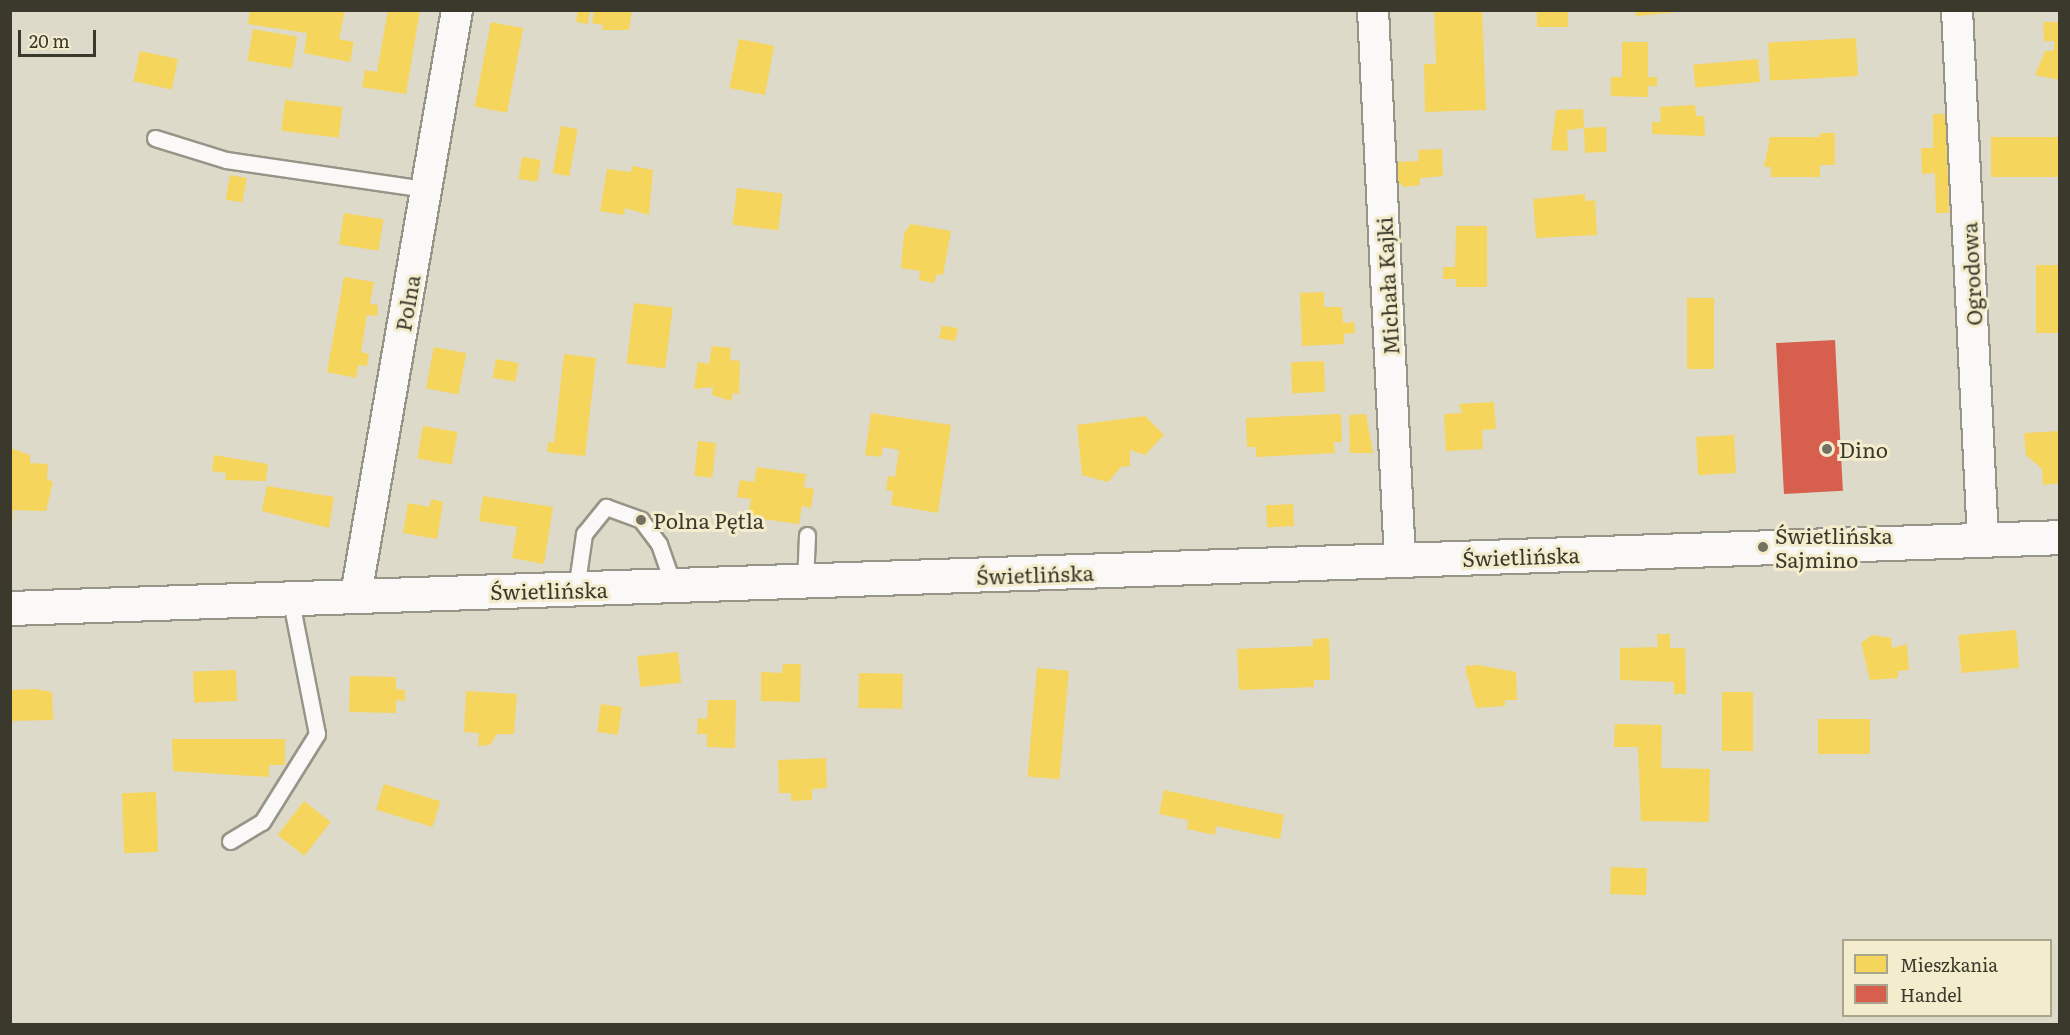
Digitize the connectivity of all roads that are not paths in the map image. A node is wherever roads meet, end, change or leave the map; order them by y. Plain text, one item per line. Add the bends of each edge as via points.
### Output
1 (457, 10) edge
2 (1373, 10) edge
3 (1957, 10) edge
4 (154, 138) dead end
5 (426, 189) junction
6 (807, 535) dead end
7 (2060, 537) edge
8 (1983, 539) junction
9 (1400, 561) junction
10 (805, 583) junction
11 (675, 588) junction
12 (576, 590) junction
13 (356, 595) junction
14 (290, 597) junction
15 (10, 608) edge
16 (230, 842) dead end

1 - 5 street, Polna
2 - 9 street, Michała Kajki
3 - 8 street, Ogrodowa
4 - 5 lane via 226,160
5 - 13 street, Polna
6 - 10 lane
7 - 8 street, Świetlińska
8 - 9 street, Świetlińska
9 - 10 street, Świetlińska
10 - 11 street, Świetlińska
11 - 12 street, Świetlińska
11 - 12 lane via 658,544 641,520 606,507 584,534
12 - 13 street, Świetlińska
13 - 14 street, Świetlińska
14 - 15 street, Świetlińska
14 - 16 lane via 317,734 262,822

